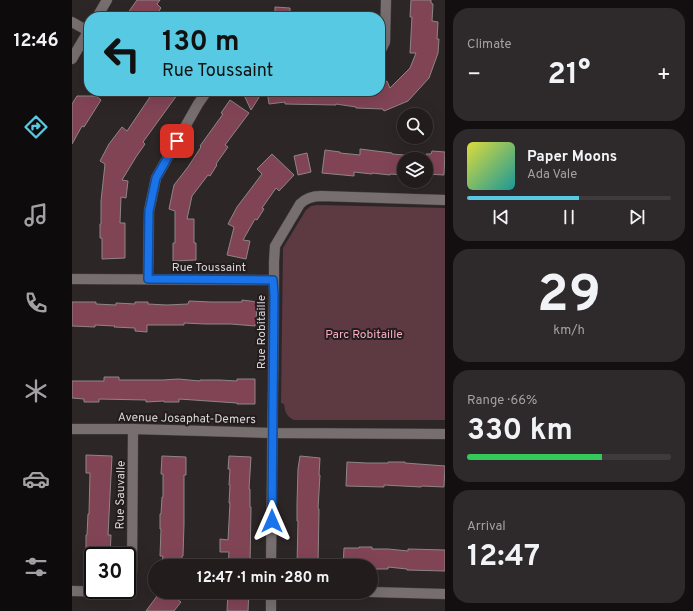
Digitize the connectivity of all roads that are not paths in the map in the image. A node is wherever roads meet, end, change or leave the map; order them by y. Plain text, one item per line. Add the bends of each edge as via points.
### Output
1 (107, 0) edge
2 (386, 0) edge
3 (100, 12) edge
4 (72, 22) edge
5 (84, 28) edge
6 (84, 39) edge
7 (385, 42) edge
8 (72, 59) edge
9 (204, 96) edge
10 (445, 200) edge
11 (72, 279) edge
12 (148, 279) junction
13 (273, 280) junction
14 (72, 429) edge
15 (133, 429) junction
16 (272, 433) junction
17 (445, 434) edge
18 (132, 547) edge
19 (271, 559) edge
20 (72, 591) edge
21 (84, 591) edge
22 (378, 592) edge
23 (445, 594) edge
24 (271, 599) edge
25 (271, 611) edge

1 - 3 street
2 - 7 street
4 - 5 street
6 - 8 street
9 - 12 street via 156,178 149,211
10 - 13 street, Rue Robitaille via 313,196 300,204 275,246
11 - 12 street, Rue Toussaint
12 - 13 street, Rue Toussaint
13 - 16 street, Rue Robitaille
14 - 15 street, Avenue Josaphat-Demers
15 - 16 street, Avenue Josaphat-Demers
15 - 18 street, Rue Sauvalle
16 - 17 street, Avenue Josaphat-Demers
16 - 19 street, Rue Robitaille
20 - 21 street
22 - 23 street
24 - 25 street

